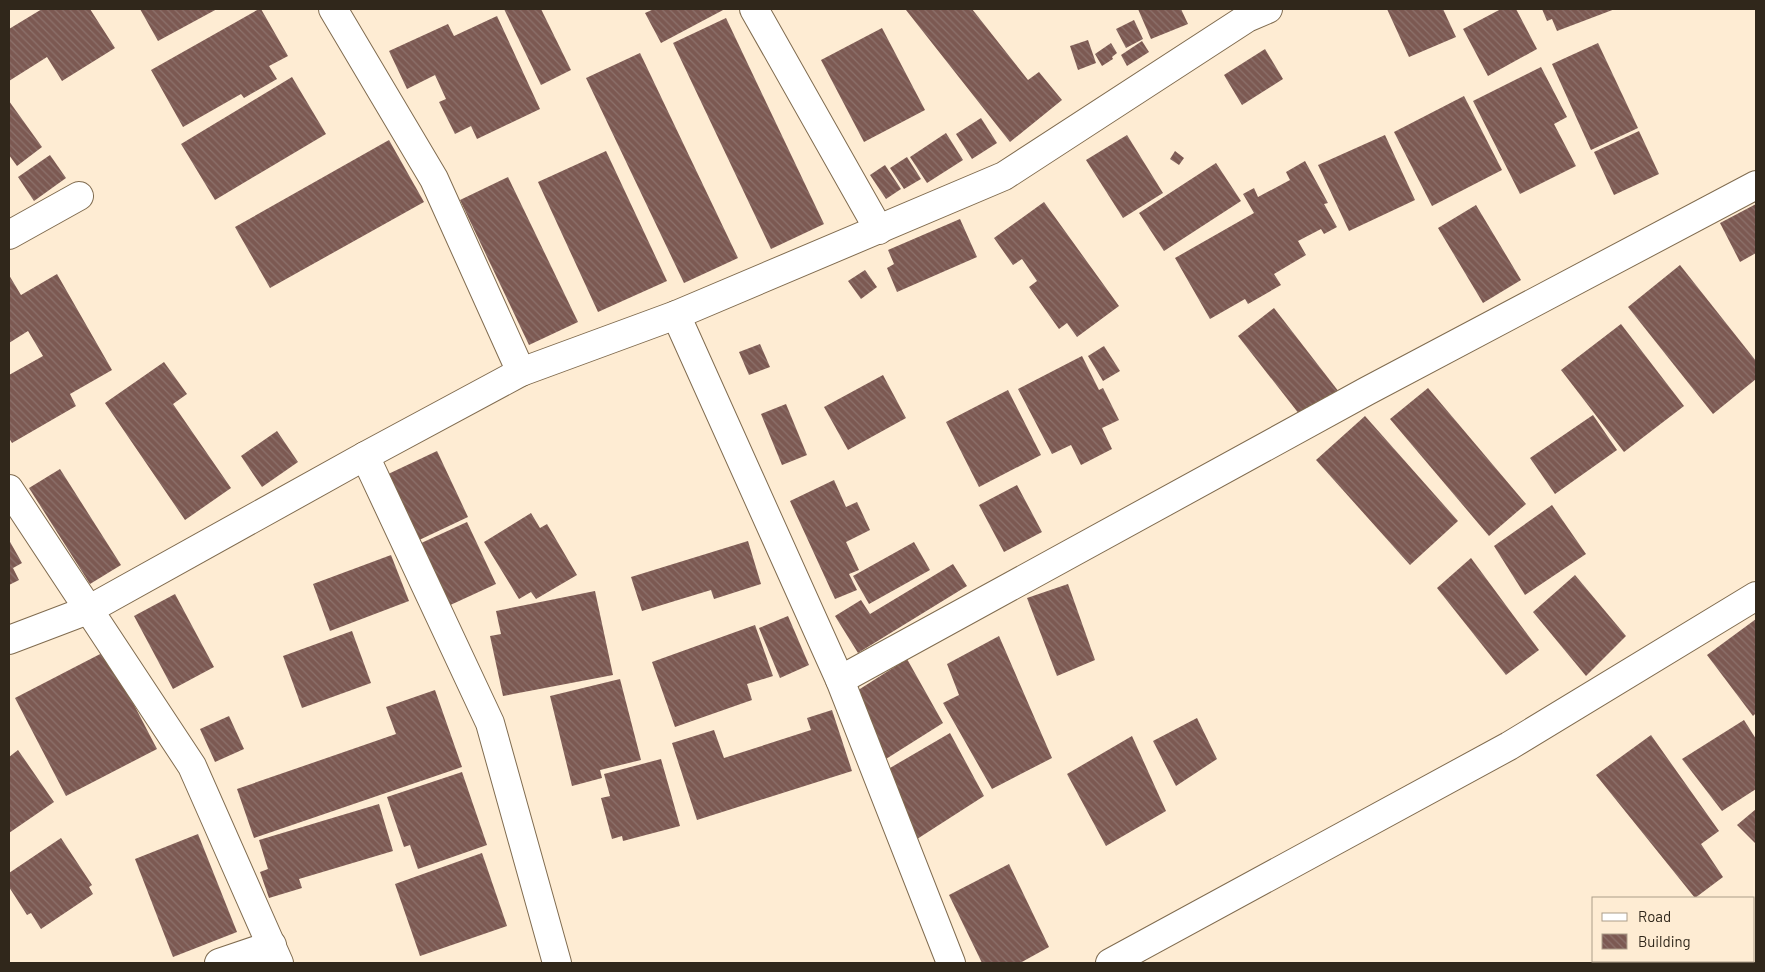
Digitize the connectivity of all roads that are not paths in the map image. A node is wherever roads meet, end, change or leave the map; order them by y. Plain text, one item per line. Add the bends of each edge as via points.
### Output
1 (333, 9) edge
2 (754, 9) edge
3 (1252, 12) edge
4 (1756, 185) edge
5 (79, 196) dead end
6 (880, 230) junction
7 (9, 235) edge
8 (676, 315) junction
9 (521, 372) junction
10 (365, 456) junction
11 (9, 489) edge
12 (1756, 596) edge
13 (88, 610) junction
14 (9, 640) edge
15 (840, 680) junction
16 (275, 954) edge
17 (219, 963) edge
18 (558, 963) edge
19 (951, 963) edge
20 (1110, 963) edge

1 - 9 street via 434,179
2 - 6 street
3 - 6 street via 1004,176
4 - 15 street via 1368,391
5 - 7 street
6 - 8 street
8 - 9 street
8 - 15 street
9 - 10 street
10 - 13 street
10 - 18 street via 490,723
11 - 13 street
12 - 20 street via 1509,746
13 - 14 street
13 - 16 street via 192,766
15 - 19 street
16 - 17 street

